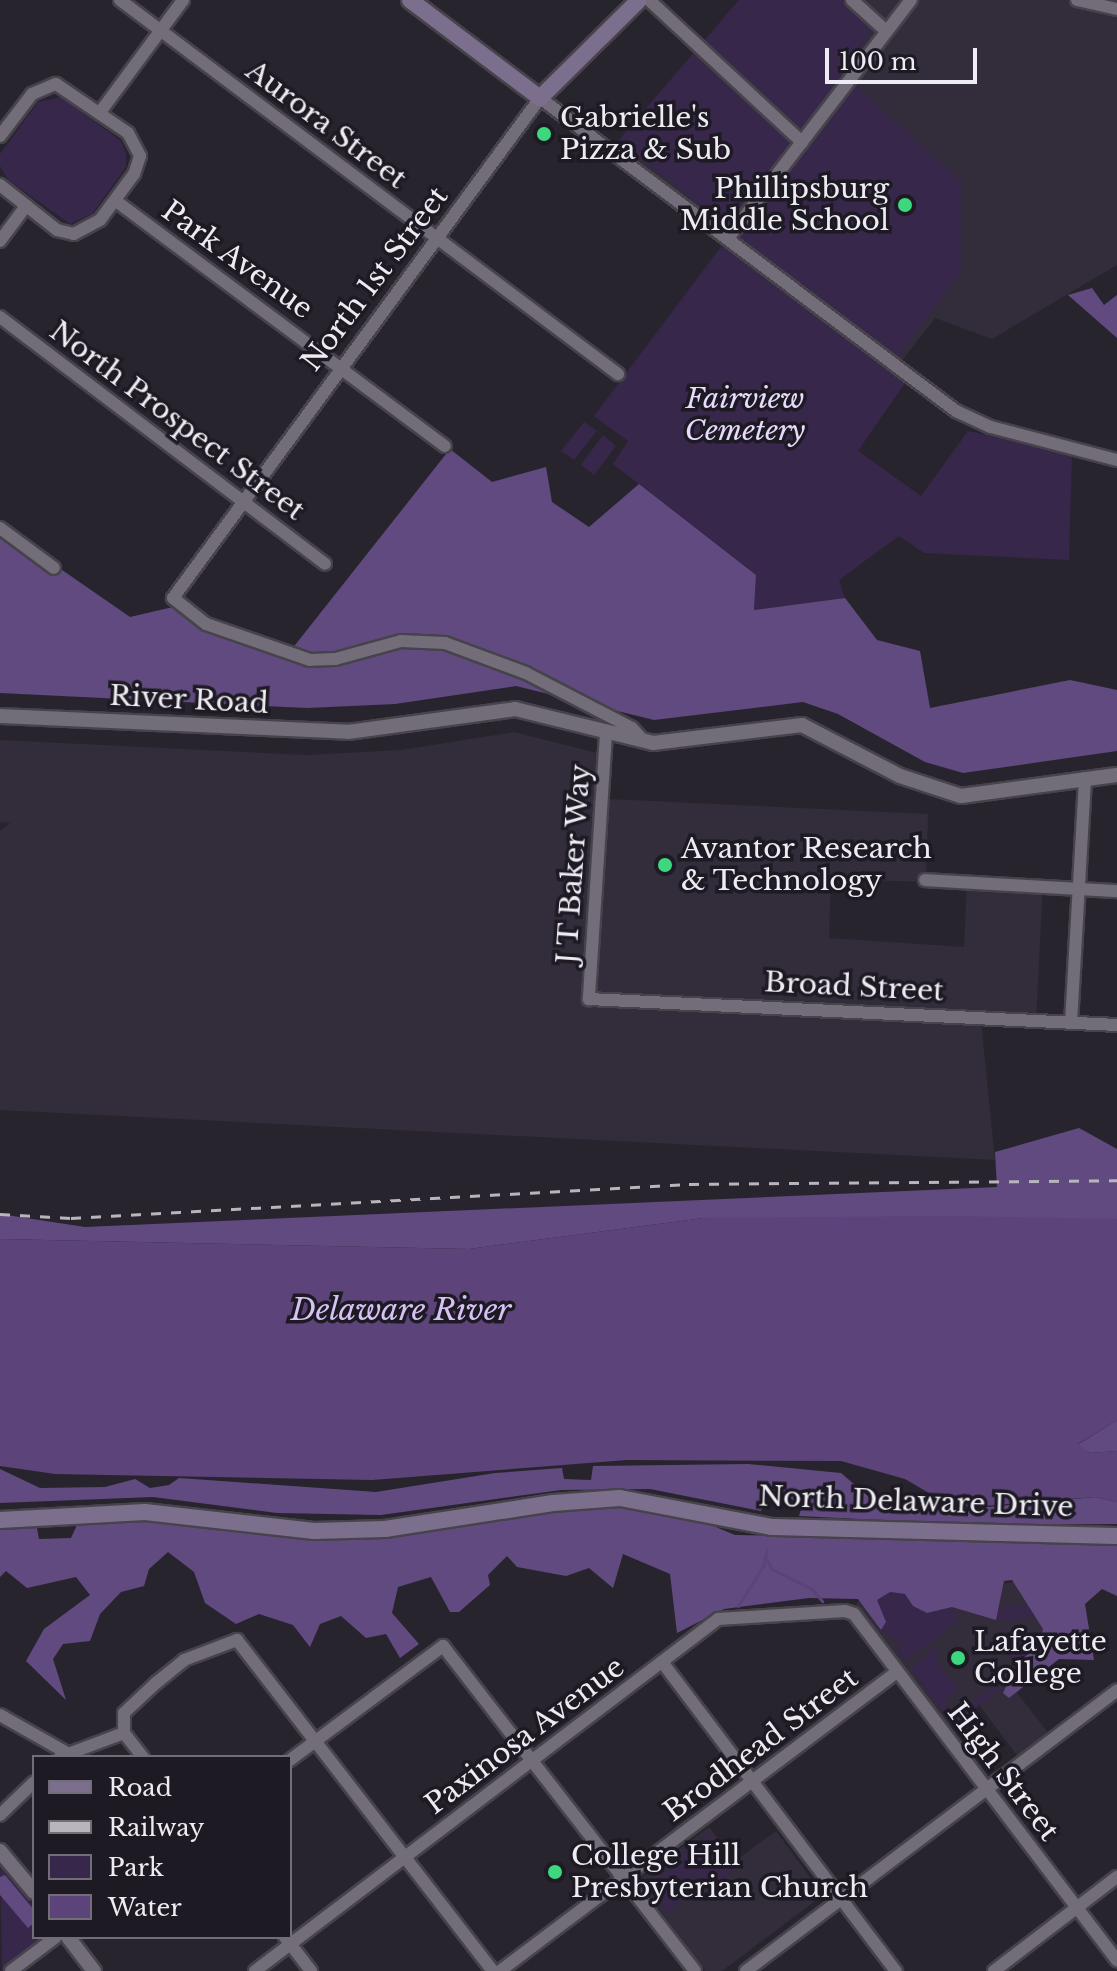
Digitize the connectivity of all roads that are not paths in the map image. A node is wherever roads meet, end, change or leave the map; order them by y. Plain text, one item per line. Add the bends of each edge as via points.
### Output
1 (120, 0) edge
2 (183, 0) edge
3 (410, 0) edge
4 (639, 0) edge
5 (649, 0) edge
6 (852, 0) edge
7 (911, 0) edge
8 (1077, 0) edge
9 (1117, 9) edge
10 (885, 30) junction
11 (161, 31) junction
12 (540, 98) junction
13 (0, 110) edge
14 (101, 111) junction
15 (12, 119) junction
16 (0, 136) edge
17 (802, 142) junction
18 (0, 185) edge
19 (116, 201) junction
20 (26, 206) junction
21 (729, 237) junction
22 (437, 239) junction
23 (0, 241) edge
24 (0, 317) edge
25 (341, 367) junction
26 (618, 374) dead end
27 (445, 446) dead end
28 (1117, 460) edge
29 (243, 499) junction
30 (0, 528) edge
31 (325, 564) dead end
32 (54, 568) dead end
33 (0, 716) edge
34 (606, 733) junction
35 (645, 742) junction
36 (1117, 775) edge
37 (1085, 778) junction
38 (925, 880) dead end
39 (1079, 888) junction
40 (1117, 891) edge
41 (589, 999) joint
42 (1071, 1023) junction
43 (1117, 1025) edge
44 (0, 1520) edge
45 (1117, 1536) edge
46 (851, 1612) joint
47 (662, 1662) junction
48 (897, 1672) junction
49 (1115, 1695) edge
50 (0, 1715) edge
51 (124, 1733) junction
52 (317, 1740) junction
53 (62, 1755) edge
54 (141, 1755) edge
55 (292, 1759) edge
56 (533, 1763) junction
57 (753, 1782) junction
58 (32, 1784) edge
59 (986, 1789) junction
60 (0, 1815) edge
61 (0, 1851) edge
62 (406, 1856) junction
63 (1117, 1877) edge
64 (623, 1880) junction
65 (32, 1890) edge
66 (841, 1899) junction
67 (1077, 1908) junction
68 (292, 1937) edge
69 (53, 1939) edge
70 (70, 1939) edge
71 (288, 1940) edge
72 (1117, 1961) edge
73 (11, 1971) edge
74 (94, 1971) edge
75 (255, 1971) edge
76 (311, 1971) edge
77 (493, 1971) edge
78 (500, 1971) edge
79 (695, 1971) edge
80 (746, 1971) edge
81 (896, 1971) edge
82 (994, 1971) edge

1 - 11 street, Aurora Street
2 - 11 street
3 - 12 main road
4 - 12 main road, North 1st Street
5 - 17 street
6 - 10 street
7 - 10 street
8 - 9 street
10 - 17 street
11 - 14 street
11 - 22 street, Aurora Street
12 - 21 street
12 - 22 street, North 1st Street
13 - 15 street
14 - 15 street via 72,90 52,84 32,94
14 - 19 street via 128,133 140,156
15 - 16 street
17 - 21 street
18 - 20 street
19 - 20 street via 93,227 74,234 57,230
19 - 25 street, Park Avenue
20 - 23 street
21 - 28 street via 969,419
22 - 25 street, North 1st Street
22 - 26 street, Aurora Street
24 - 29 street, North Prospect Street
25 - 27 street, Park Avenue
25 - 29 street, North 1st Street
29 - 31 street, North Prospect Street
29 - 35 street, North 1st Street via 176,589 175,603 206,624 310,660 335,659 401,641 445,643 549,685 632,728
30 - 32 street
33 - 34 street, River Road via 306,732 375,729 515,709
34 - 35 street, River Road
34 - 41 street, J T Baker Way
35 - 37 street, River Road via 802,725 947,795 991,794
36 - 37 street, River Road
37 - 39 street
38 - 39 street
39 - 40 street
39 - 42 street
41 - 42 street, Broad Street
42 - 43 street, Broad Street
44 - 45 main road, North Delaware Drive via 145,1512 314,1531 385,1529 620,1498 772,1527
46 - 47 street, Paxinosa Avenue via 726,1615
46 - 48 street, High Street
47 - 56 street, Paxinosa Avenue
47 - 57 street
48 - 57 street, Brodhead Street
48 - 59 street, High Street
49 - 59 street
50 - 53 street
51 - 52 street via 124,1713 174,1667 237,1640
51 - 53 street
51 - 54 street
52 - 55 street
52 - 56 street via 443,1646
52 - 62 street
56 - 62 street, Paxinosa Avenue
56 - 64 street
57 - 64 street, Brodhead Street
57 - 66 street
58 - 60 street
59 - 66 street
59 - 67 street, High Street
61 - 65 street
62 - 68 street, Paxinosa Avenue
62 - 77 street
63 - 67 street
64 - 78 street, Brodhead Street
64 - 79 street
66 - 80 street
66 - 81 street
67 - 72 street, High Street
67 - 82 street
69 - 73 street
70 - 74 street
71 - 75 street, Paxinosa Avenue
71 - 76 street

